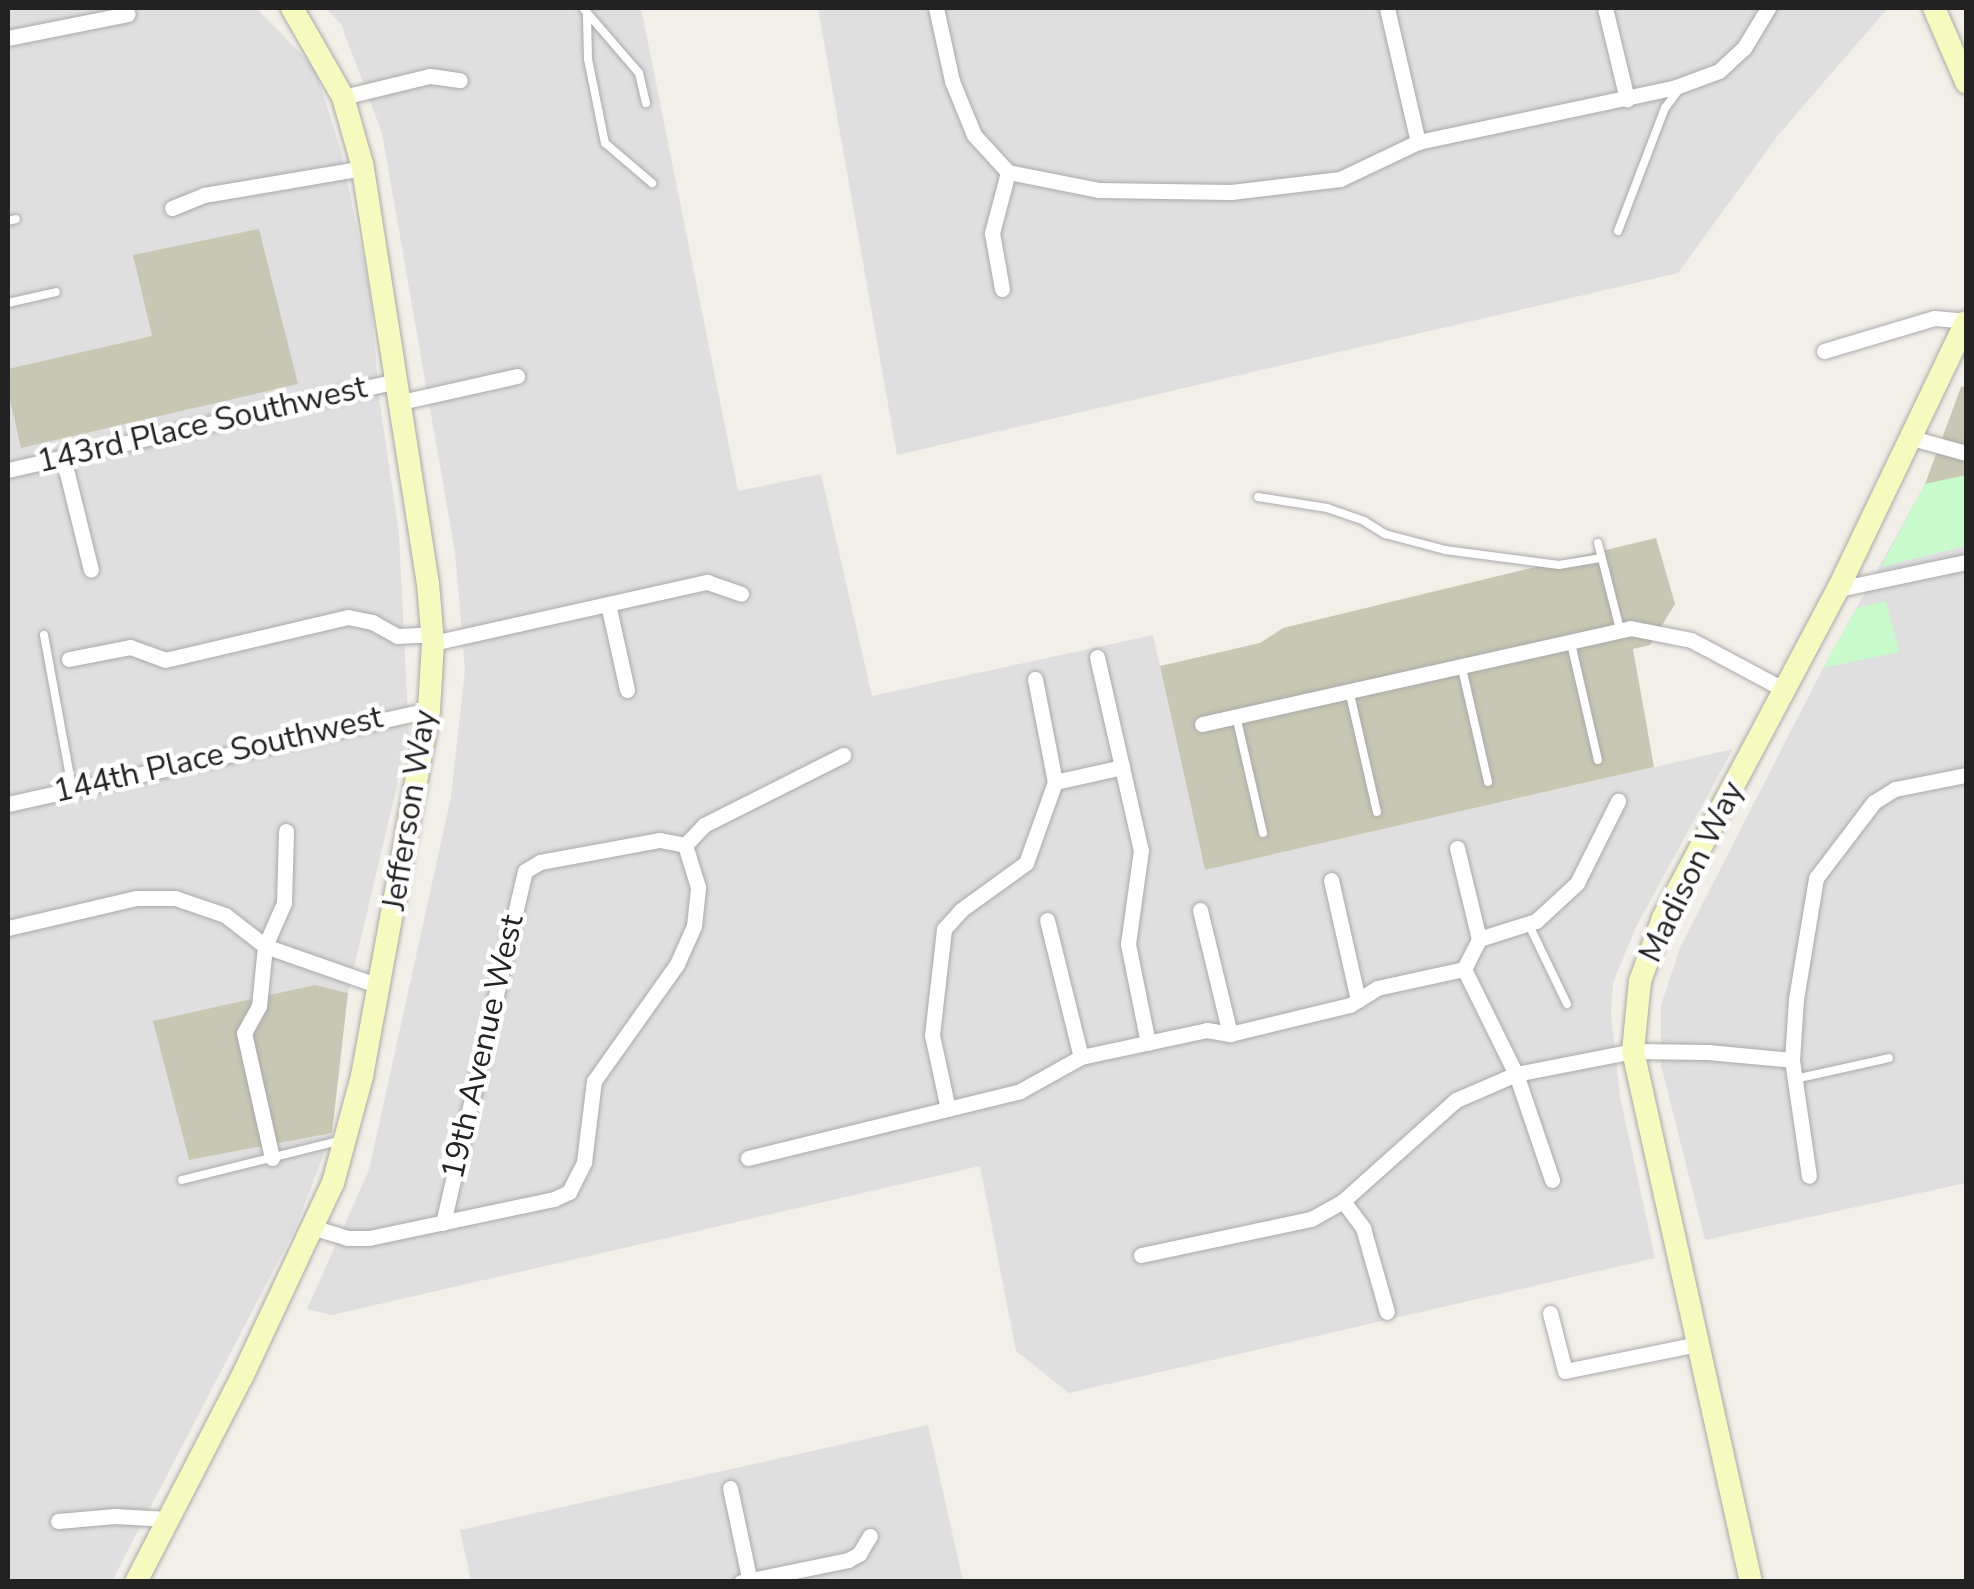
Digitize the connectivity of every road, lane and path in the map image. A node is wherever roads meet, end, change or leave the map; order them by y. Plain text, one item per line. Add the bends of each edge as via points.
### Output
1 (292, 8) edge
2 (936, 8) edge
3 (1387, 8) edge
4 (1605, 8) edge
5 (1768, 8) edge
6 (1934, 8) edge
7 (585, 12) edge
8 (128, 14) dead end
9 (8, 38) edge
10 (1961, 49) edge
11 (460, 80) dead end
12 (1966, 82) edge
13 (1678, 86) junction
14 (343, 97) junction
15 (1627, 99) junction
16 (646, 104) dead end
17 (1418, 142) junction
18 (362, 168) junction
19 (1008, 172) junction
20 (652, 183) dead end
21 (172, 208) dead end
22 (1618, 230) dead end
23 (1002, 289) dead end
24 (56, 292) dead end
25 (8, 303) edge
26 (1966, 321) edge
27 (1824, 351) dead end
28 (517, 376) dead end
29 (399, 392) junction
30 (1912, 438) junction
31 (1966, 453) edge
32 (63, 457) junction
33 (8, 470) edge
34 (1258, 496) dead end
35 (1598, 543) dead end
36 (1602, 558) junction
37 (1966, 562) edge
38 (91, 570) dead end
39 (1838, 589) junction
40 (741, 594) dead end
41 (608, 604) junction
42 (1620, 630) junction
43 (44, 635) dead end
44 (433, 638) junction
45 (1570, 639) junction
46 (1097, 657) dead end
47 (69, 659) dead end
48 (1461, 664) junction
49 (1035, 678) dead end
50 (628, 690) dead end
51 (1349, 690) junction
52 (1785, 690) junction
53 (429, 710) junction
54 (1236, 716) junction
55 (1202, 724) dead end
56 (842, 754) dead end
57 (1598, 760) dead end
58 (1122, 767) junction
59 (1966, 774) edge
60 (1055, 782) junction
61 (1488, 782) dead end
62 (72, 787) junction
63 (1618, 801) dead end
64 (8, 804) edge
65 (1377, 812) dead end
66 (286, 832) dead end
67 (1263, 833) dead end
68 (685, 846) junction
69 (1457, 848) dead end
70 (1330, 880) dead end
71 (1200, 910) dead end
72 (1048, 920) dead end
73 (1532, 922) junction
74 (8, 928) edge
75 (1479, 939) junction
76 (265, 946) junction
77 (1464, 969) junction
78 (379, 986) junction
79 (1358, 1000) junction
80 (1567, 1004) dead end
81 (1230, 1034) junction
82 (1148, 1043) junction
83 (1633, 1051) junction
84 (1081, 1057) junction
85 (1889, 1058) dead end
86 (1792, 1060) junction
87 (1516, 1074) junction
88 (1795, 1079) junction
89 (948, 1109) junction
90 (347, 1138) junction
91 (272, 1158) junction
92 (748, 1158) dead end
93 (1809, 1176) dead end
94 (182, 1180) dead end
95 (1552, 1180) dead end
96 (1343, 1202) junction
97 (443, 1223) junction
98 (315, 1228) junction
99 (1140, 1254) dead end
100 (1387, 1312) dead end
101 (1550, 1313) dead end
102 (1698, 1344) junction
103 (730, 1488) dead end
104 (168, 1519) junction
105 (58, 1521) dead end
106 (870, 1536) dead end
107 (747, 1581) edge
108 (136, 1582) edge
109 (1751, 1582) edge

1 - 14 street, Jefferson Way
2 - 19 street via 952,81 974,135
3 - 17 street
4 - 15 street
5 - 13 street via 1744,48 1719,71
6 - 10 street
7 - 16 lane via 639,73
7 - 20 lane via 605,144
8 - 9 street
10 - 12 street
11 - 14 street via 430,76
13 - 15 street
13 - 22 lane
14 - 18 street, Jefferson Way
15 - 17 street
17 - 19 street via 1340,179 1231,192 1099,190
18 - 21 street via 204,195
18 - 29 street, Jefferson Way
19 - 23 street via 992,232
24 - 25 lane
26 - 27 street via 1934,318
26 - 30 street, Madison Way
28 - 29 street, 143rd Place Southwest
29 - 32 street, 143rd Place Southwest
29 - 44 street, Jefferson Way
30 - 31 street
30 - 39 street, Madison Way
32 - 33 street, 143rd Place Southwest
32 - 38 street
34 - 36 lane via 1328,508 1445,550 1559,566
35 - 36 lane
36 - 42 lane
37 - 39 street
39 - 52 street, Madison Way
40 - 41 street via 707,582
41 - 44 street
41 - 50 street
42 - 45 street
42 - 52 street via 1658,630 1691,640
43 - 62 lane
44 - 47 street via 398,636 348,617 165,660 130,646
44 - 53 street, Jefferson Way
45 - 48 street
45 - 57 lane
46 - 58 street
48 - 51 street
48 - 61 lane
49 - 60 street
51 - 54 street
51 - 65 lane
52 - 83 street, Madison Way via 1664,918 1640,981
53 - 62 street, 144th Place Southwest
53 - 78 street, Jefferson Way
54 - 55 street
54 - 67 lane
56 - 68 street via 704,825
58 - 60 street
58 - 82 street via 1141,850 1128,944
59 - 86 street via 1894,789 1874,802 1816,878
60 - 89 street via 1026,863 944,929 932,1035
62 - 64 street, 144th Place Southwest
63 - 73 street via 1577,884
66 - 76 street via 284,904
68 - 97 street via 698,886 694,926 677,964 594,1080 578,1181 554,1199
68 - 97 street, 19th Avenue West via 660,840 540,862 525,871
69 - 75 street
70 - 79 street
71 - 81 street
72 - 84 street
73 - 75 street
73 - 80 lane
74 - 76 street via 136,898 175,898 225,915
75 - 77 street
76 - 78 street
76 - 91 street via 259,1006 244,1034
77 - 79 street via 1377,988
77 - 87 street
78 - 90 street, Jefferson Way
79 - 81 street
81 - 82 street via 1207,1030
82 - 84 street
83 - 86 street
83 - 87 street
83 - 102 street, Madison Way
84 - 89 street via 1020,1091
85 - 88 lane
86 - 88 street
87 - 95 street
87 - 96 street via 1456,1100
88 - 93 street
89 - 92 street
90 - 91 lane
90 - 98 street, Jefferson Way
91 - 94 lane
96 - 99 street via 1311,1219
96 - 100 street via 1363,1228
97 - 98 street via 369,1238
98 - 104 street, Jefferson Way
101 - 102 street via 1564,1371
102 - 109 street, Madison Way
103 - 107 street
104 - 105 street
104 - 108 street, Jefferson Way
106 - 107 street via 848,1560

